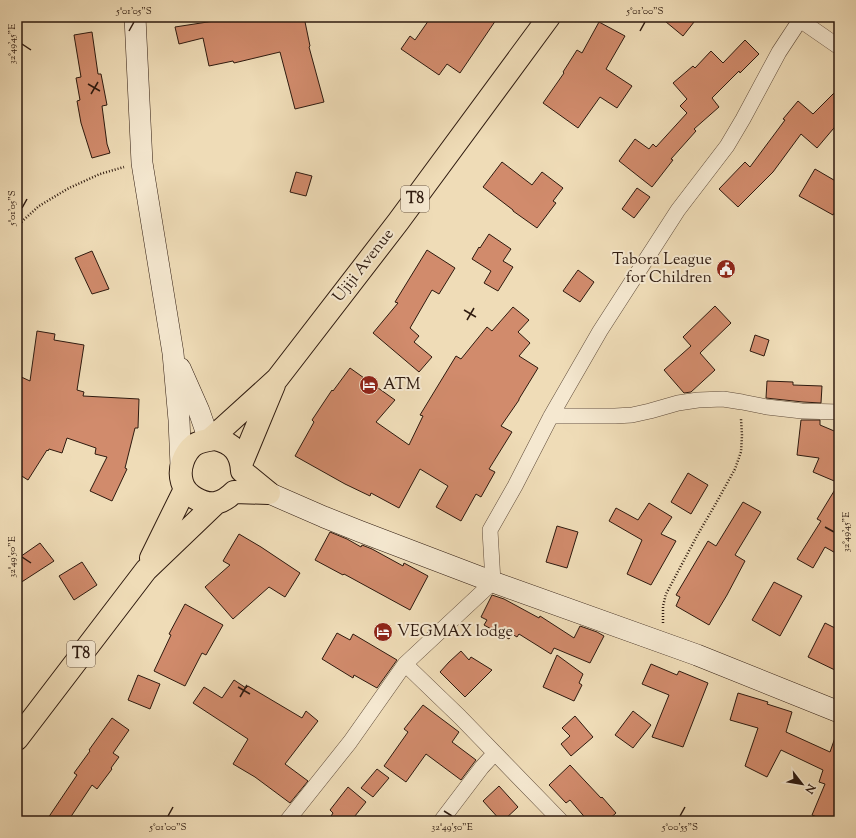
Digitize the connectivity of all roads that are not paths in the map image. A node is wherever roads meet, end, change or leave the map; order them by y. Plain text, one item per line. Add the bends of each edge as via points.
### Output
1 (135, 17) edge
2 (549, 17) edge
3 (801, 19) edge
4 (839, 47) edge
5 (173, 353) junction
6 (277, 379) junction
7 (839, 412) edge
8 (551, 416) junction
9 (209, 440) junction
10 (242, 462) junction
11 (181, 466) junction
12 (185, 489) junction
13 (269, 493) junction
14 (216, 503) junction
15 (146, 570) junction
16 (493, 582) junction
17 (405, 664) junction
18 (839, 712) edge
19 (17, 739) edge
20 (494, 754) junction
21 (287, 821) edge
22 (441, 821) edge
23 (561, 821) edge

1 - 5 street via 142,162
2 - 6 highway, Ujiji Avenue / T8 via 398,222
3 - 4 street
3 - 8 street via 779,52 727,146 678,210 600,331
5 - 9 street
5 - 11 street
6 - 9 highway, T8
6 - 10 highway, T8
7 - 8 street via 802,412 722,399 678,403 650,411 615,416
8 - 16 street via 490,530
9 - 10 highway via 223,441 232,446
9 - 11 highway via 194,446
10 - 13 highway via 242,471
11 - 12 highway via 180,475
12 - 14 highway via 204,502
12 - 15 highway, T8
13 - 14 highway via 234,492
13 - 16 street
14 - 15 highway, T8
15 - 19 highway, T8
16 - 17 street
16 - 18 street via 697,655
17 - 20 street
17 - 21 street via 350,742
20 - 22 street via 466,786
20 - 23 street

